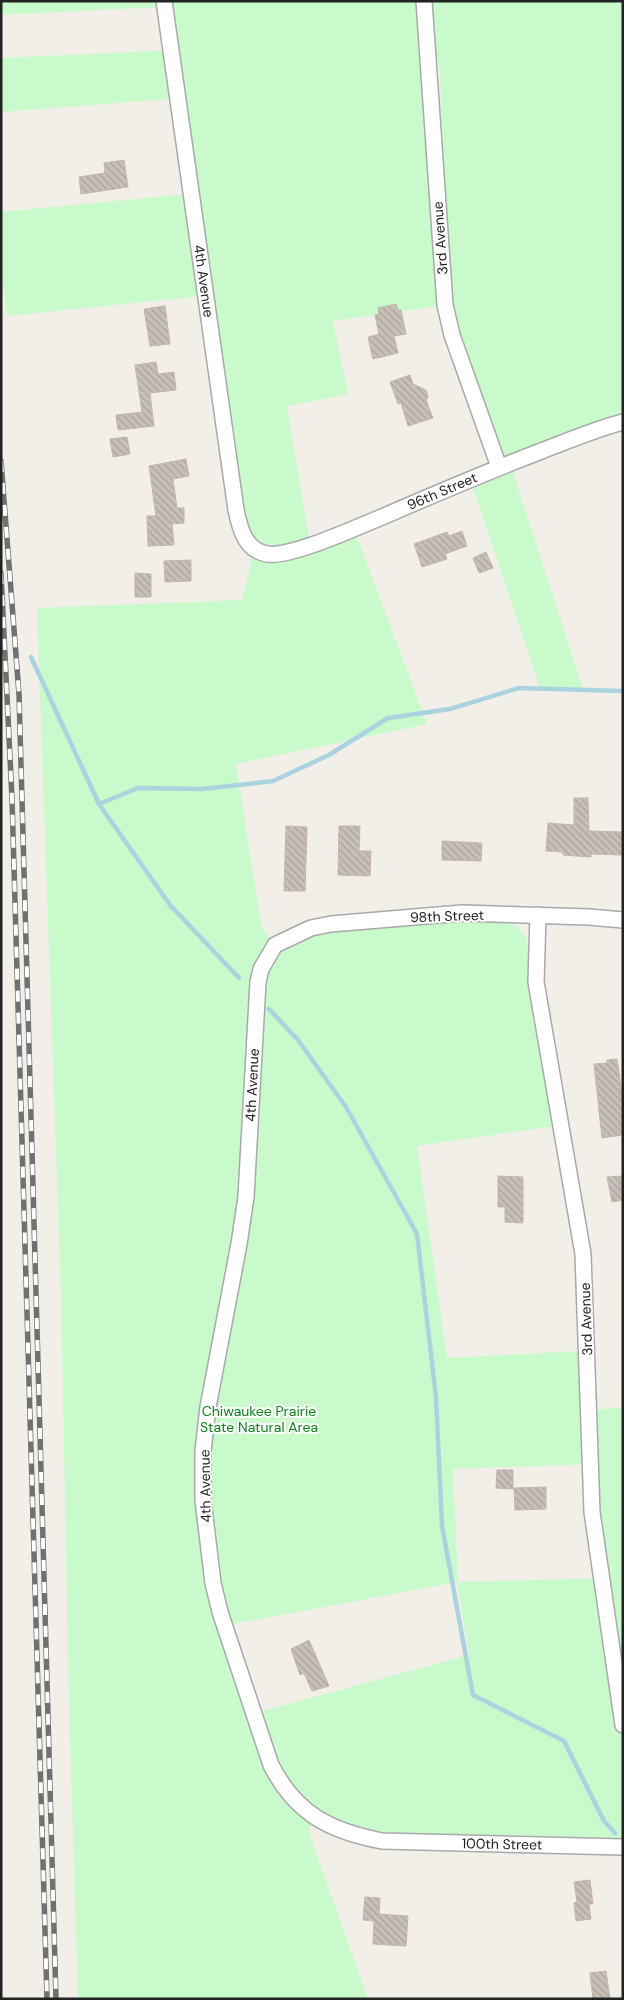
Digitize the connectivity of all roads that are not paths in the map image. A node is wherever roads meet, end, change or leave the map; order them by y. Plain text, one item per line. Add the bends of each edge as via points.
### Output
1 (164, 1) edge
2 (424, 1) edge
3 (623, 422) edge
4 (499, 467) junction
5 (260, 552) joint
6 (538, 915) junction
7 (623, 920) edge
8 (275, 945) joint
9 (623, 1725) edge
10 (382, 1841) joint
11 (623, 1847) edge

1 - 5 street, 4th Avenue via 236,510 244,539
2 - 4 street, 3rd Avenue via 445,305 452,335
3 - 4 street, 96th Street
4 - 5 street, 96th Street via 327,540 276,554
6 - 7 street, 98th Street
6 - 8 street, 98th Street via 462,913 359,920 311,928
6 - 9 street, 3rd Avenue via 536,982 583,1254 592,1512
8 - 10 street, 4th Avenue via 261,969 258,982 246,1197 203,1451 208,1553 220,1612 271,1765 280,1783 323,1823 360,1837
10 - 11 street, 100th Street

